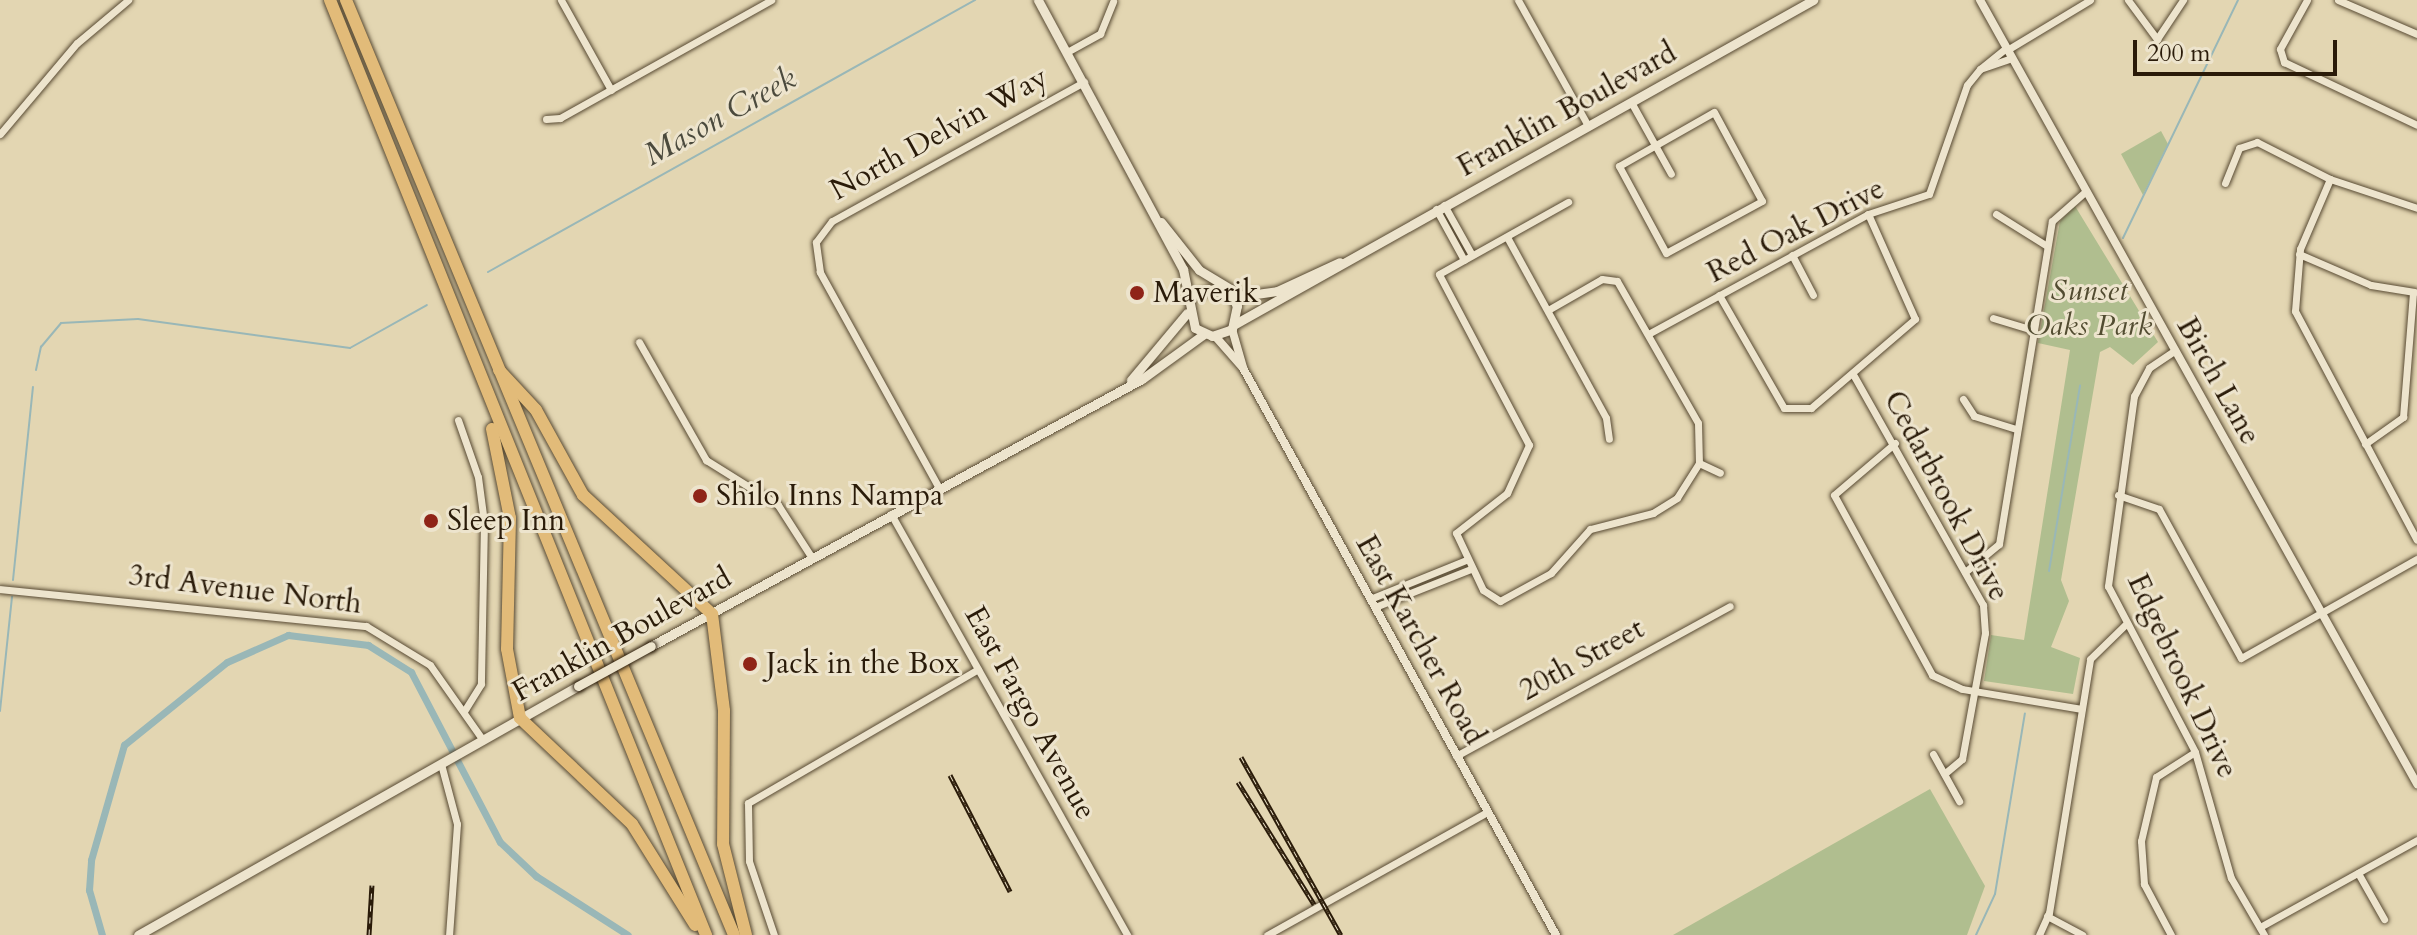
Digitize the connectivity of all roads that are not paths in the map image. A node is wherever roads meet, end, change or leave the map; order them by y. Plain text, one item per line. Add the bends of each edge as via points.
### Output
1 (128, 0) edge
2 (330, 0) edge
3 (346, 0) edge
4 (561, 0) edge
5 (771, 0) edge
6 (1038, 0) edge
7 (1518, 0) edge
8 (1813, 0) edge
9 (1980, 0) edge
10 (2090, 0) edge
11 (2128, 0) edge
12 (2183, 0) edge
13 (2307, 0) edge
14 (2338, 0) edge
15 (1113, 1) edge
16 (2417, 34) edge
17 (1067, 52) junction
18 (2008, 52) junction
19 (1084, 82) junction
20 (611, 90) junction
21 (1631, 102) junction
22 (546, 119) dead end
23 (2417, 125) edge
24 (1588, 126) junction
25 (0, 134) edge
26 (1654, 144) junction
27 (1671, 174) dead end
28 (2330, 179) junction
29 (2225, 183) dead end
30 (2086, 191) junction
31 (1568, 202) dead end
32 (1440, 207) junction
33 (2417, 208) edge
34 (1868, 214) junction
35 (1996, 214) dead end
36 (1161, 222) junction
37 (1507, 237) junction
38 (2047, 246) junction
39 (2299, 254) junction
40 (1472, 255) junction
41 (1792, 255) junction
42 (1464, 260) junction
43 (1344, 261) junction
44 (438, 275) junction
45 (1225, 289) junction
46 (2415, 292) edge
47 (1191, 295) junction
48 (1719, 295) junction
49 (1813, 295) dead end
50 (1548, 310) junction
51 (1188, 313) junction
52 (1993, 318) dead end
53 (1233, 327) junction
54 (2033, 330) junction
55 (1650, 333) junction
56 (1204, 334) junction
57 (1215, 336) junction
58 (639, 342) dead end
59 (2174, 351) junction
60 (490, 360) junction
61 (1243, 368) junction
62 (1854, 376) junction
63 (1131, 380) junction
64 (1963, 399) dead end
65 (458, 420) dead end
66 (2016, 429) junction
67 (1609, 439) dead end
68 (1895, 443) junction
69 (2365, 444) junction
70 (1699, 463) junction
71 (1720, 473) dead end
72 (939, 488) junction
73 (2118, 495) junction
74 (891, 514) junction
75 (2417, 540) edge
76 (812, 558) junction
77 (2417, 559) edge
78 (1466, 560) junction
79 (1471, 569) junction
80 (1965, 572) junction
81 (0, 589) edge
82 (1373, 603) junction
83 (1730, 606) dead end
84 (712, 614) junction
85 (2321, 615) junction
86 (2125, 625) junction
87 (978, 669) junction
88 (1977, 692) junction
89 (2081, 709) junction
90 (465, 710) junction
91 (520, 718) junction
92 (483, 740) junction
93 (2195, 752) junction
94 (1933, 754) dead end
95 (1456, 756) junction
96 (446, 762) junction
97 (1944, 774) junction
98 (2417, 784) edge
99 (1959, 801) dead end
100 (1487, 812) junction
101 (2417, 840) edge
102 (2358, 873) junction
103 (2047, 916) junction
104 (2384, 919) dead end
105 (2260, 927) junction
106 (138, 935) edge
107 (449, 935) edge
108 (703, 935) edge
109 (734, 935) edge
110 (746, 935) edge
111 (774, 935) edge
112 (1127, 935) edge
113 (1267, 935) edge
114 (1556, 935) edge
115 (2039, 935) edge
116 (2082, 935) edge
117 (2171, 935) edge
118 (2264, 935) edge

1 - 25 street via 77,43
2 - 44 highway
3 - 60 highway
4 - 20 street
5 - 20 street
6 - 17 main road
7 - 24 street
8 - 21 main road, Franklin Boulevard
9 - 18 street, Birch Lane
10 - 18 street, Red Oak Drive
11 - 12 street via 2157,39
13 - 23 street via 2281,56
14 - 16 street
15 - 17 street via 1100,34
17 - 19 main road
18 - 30 street, Birch Lane
18 - 34 street, Red Oak Drive via 1980,69 1967,85 1929,194
19 - 36 main road
19 - 72 street, North Delvin Way via 832,221 816,242 820,272
20 - 22 street
21 - 24 main road, Franklin Boulevard
21 - 26 street
24 - 32 main road, Franklin Boulevard
26 - 26 street via 1714,112 1762,201 1666,253 1619,166
26 - 27 street
28 - 29 street via 2250,142 2239,148
28 - 33 street
28 - 39 street
30 - 38 street via 2058,210
30 - 59 street, Birch Lane
31 - 37 street
32 - 40 street
32 - 42 street
32 - 43 main road, Franklin Boulevard
34 - 41 street, Red Oak Drive
34 - 62 street via 1915,319
35 - 38 street
36 - 45 main road
36 - 47 main road
37 - 40 street
37 - 50 street
38 - 54 street
39 - 46 street via 2371,285
39 - 69 street via 2295,311
40 - 42 street
41 - 48 street, Red Oak Drive
41 - 49 street
42 - 78 street via 1439,274 1529,445 1507,493 1458,527
43 - 45 main road, Franklin Boulevard via 1263,295
43 - 53 main road, Franklin Boulevard
44 - 91 highway via 503,461 511,559 507,649
44 - 108 highway
45 - 47 main road, Franklin Boulevard
45 - 53 main road
46 - 69 street via 2403,417
47 - 51 main road
48 - 55 street, Red Oak Drive
48 - 62 street via 1784,408 1811,408
50 - 55 street via 1613,278
50 - 67 street via 1606,418
51 - 56 main road
51 - 63 main road, Franklin Boulevard
52 - 54 street
53 - 57 main road, Franklin Boulevard
53 - 61 street
54 - 66 street
55 - 70 street via 1698,423
56 - 57 main road
56 - 63 main road, Franklin Boulevard
57 - 61 street
58 - 76 street via 706,460 778,505
59 - 73 street, Edgebrook Drive via 2149,368 2134,396
59 - 85 street, Birch Lane
60 - 84 highway via 536,410 583,495
60 - 109 highway
61 - 82 street, East Karcher Road
62 - 68 street, Cedarbrook Drive
63 - 72 main road, Franklin Boulevard
64 - 66 street via 1974,416
65 - 90 street via 484,522 481,684
66 - 80 street via 1999,544
68 - 80 street, Cedarbrook Drive
68 - 88 street via 1836,490 1932,675
69 - 75 street
70 - 71 street
70 - 79 street via 1677,498 1653,513 1590,529 1551,573 1509,598 1492,599
72 - 74 main road, Franklin Boulevard
73 - 85 street via 2159,509 2241,658
73 - 86 street, Edgebrook Drive via 2107,575
74 - 76 main road, Franklin Boulevard
74 - 87 street, East Fargo Avenue
76 - 84 main road, Franklin Boulevard
77 - 85 street
78 - 79 street
78 - 82 street
79 - 82 street
80 - 88 street, Cedarbrook Drive via 1985,616
81 - 90 street, 3rd Avenue North via 366,626 430,665
82 - 95 street, East Karcher Road
83 - 95 street, 20th Street
84 - 91 main road, Franklin Boulevard, bridge
84 - 110 highway via 724,711 723,844
85 - 98 street, Birch Lane
86 - 89 street via 2095,649
86 - 93 street, Edgebrook Drive
87 - 111 street via 752,797 746,833
87 - 112 street, East Fargo Avenue
88 - 89 street
88 - 97 street, Cedarbrook Drive via 1962,759
89 - 103 street
90 - 92 street, 3rd Avenue North
91 - 92 main road, Franklin Boulevard
91 - 108 highway via 632,824
92 - 96 main road, Franklin Boulevard
93 - 105 street, Edgebrook Drive via 2231,878
93 - 117 street via 2156,777 2141,841 2144,884
94 - 97 street
95 - 100 street, East Karcher Road
96 - 106 main road, Franklin Boulevard
96 - 107 street via 457,824
97 - 99 street
100 - 113 street
100 - 114 street, East Karcher Road
101 - 102 street
102 - 104 street
102 - 105 street
103 - 115 street
103 - 116 street
105 - 118 street, Edgebrook Drive

